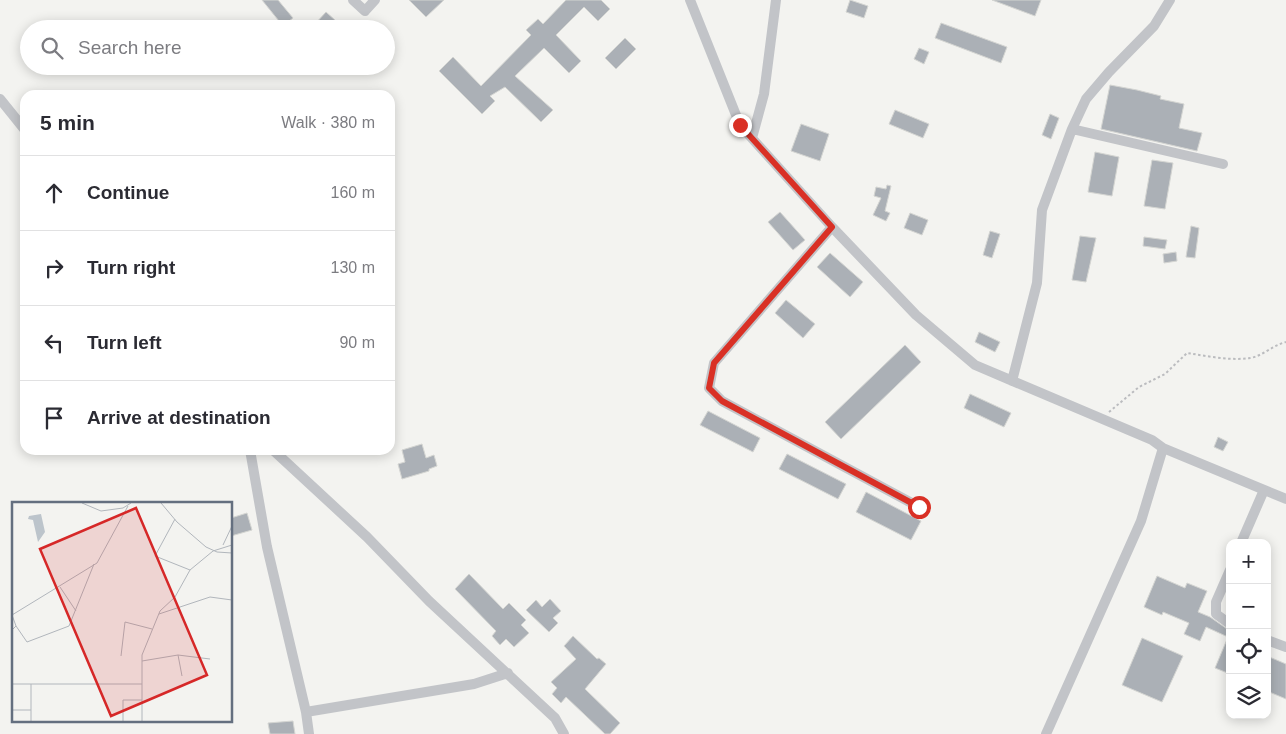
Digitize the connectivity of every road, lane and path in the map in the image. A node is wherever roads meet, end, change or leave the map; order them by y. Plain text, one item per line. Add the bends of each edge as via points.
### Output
1 (353, 0) edge
2 (375, 0) edge
3 (690, 0) edge
4 (776, 0) edge
5 (1170, 0) edge
6 (0, 99) edge
7 (20, 124) edge
8 (1072, 129) junction
9 (752, 138) junction
10 (1223, 164) dead end
11 (832, 227) junction
12 (1286, 342) edge
13 (1012, 381) junction
14 (1101, 418) junction
15 (1163, 448) junction
16 (251, 455) edge
17 (279, 455) edge
18 (1264, 490) junction
19 (1286, 499) edge
20 (919, 507) dead end
21 (1244, 539) edge
22 (1226, 579) edge
23 (1226, 621) edge
24 (1271, 641) edge
25 (1286, 647) edge
26 (508, 673) junction
27 (306, 712) junction
28 (309, 734) edge
29 (564, 734) edge
30 (1046, 734) edge

1 - 2 street via 365,11
3 - 9 street via 740,125
4 - 9 street via 764,94
5 - 8 street via 1154,26 1086,99
6 - 7 street
8 - 10 street
8 - 13 street via 1042,210 1038,283
9 - 11 street
11 - 13 street via 916,315 975,365
11 - 20 street via 714,363 709,388 722,401
12 - 14 path via 1251,358 1217,358 1187,353 1165,374 1139,387
13 - 14 street
14 - 15 street
15 - 18 street
15 - 30 street via 1141,521
16 - 27 street via 267,548
17 - 26 street
18 - 19 street
18 - 21 street
22 - 23 street via 1216,602 1216,614
24 - 25 street
26 - 27 street via 474,684
26 - 29 street via 555,718
27 - 28 street

